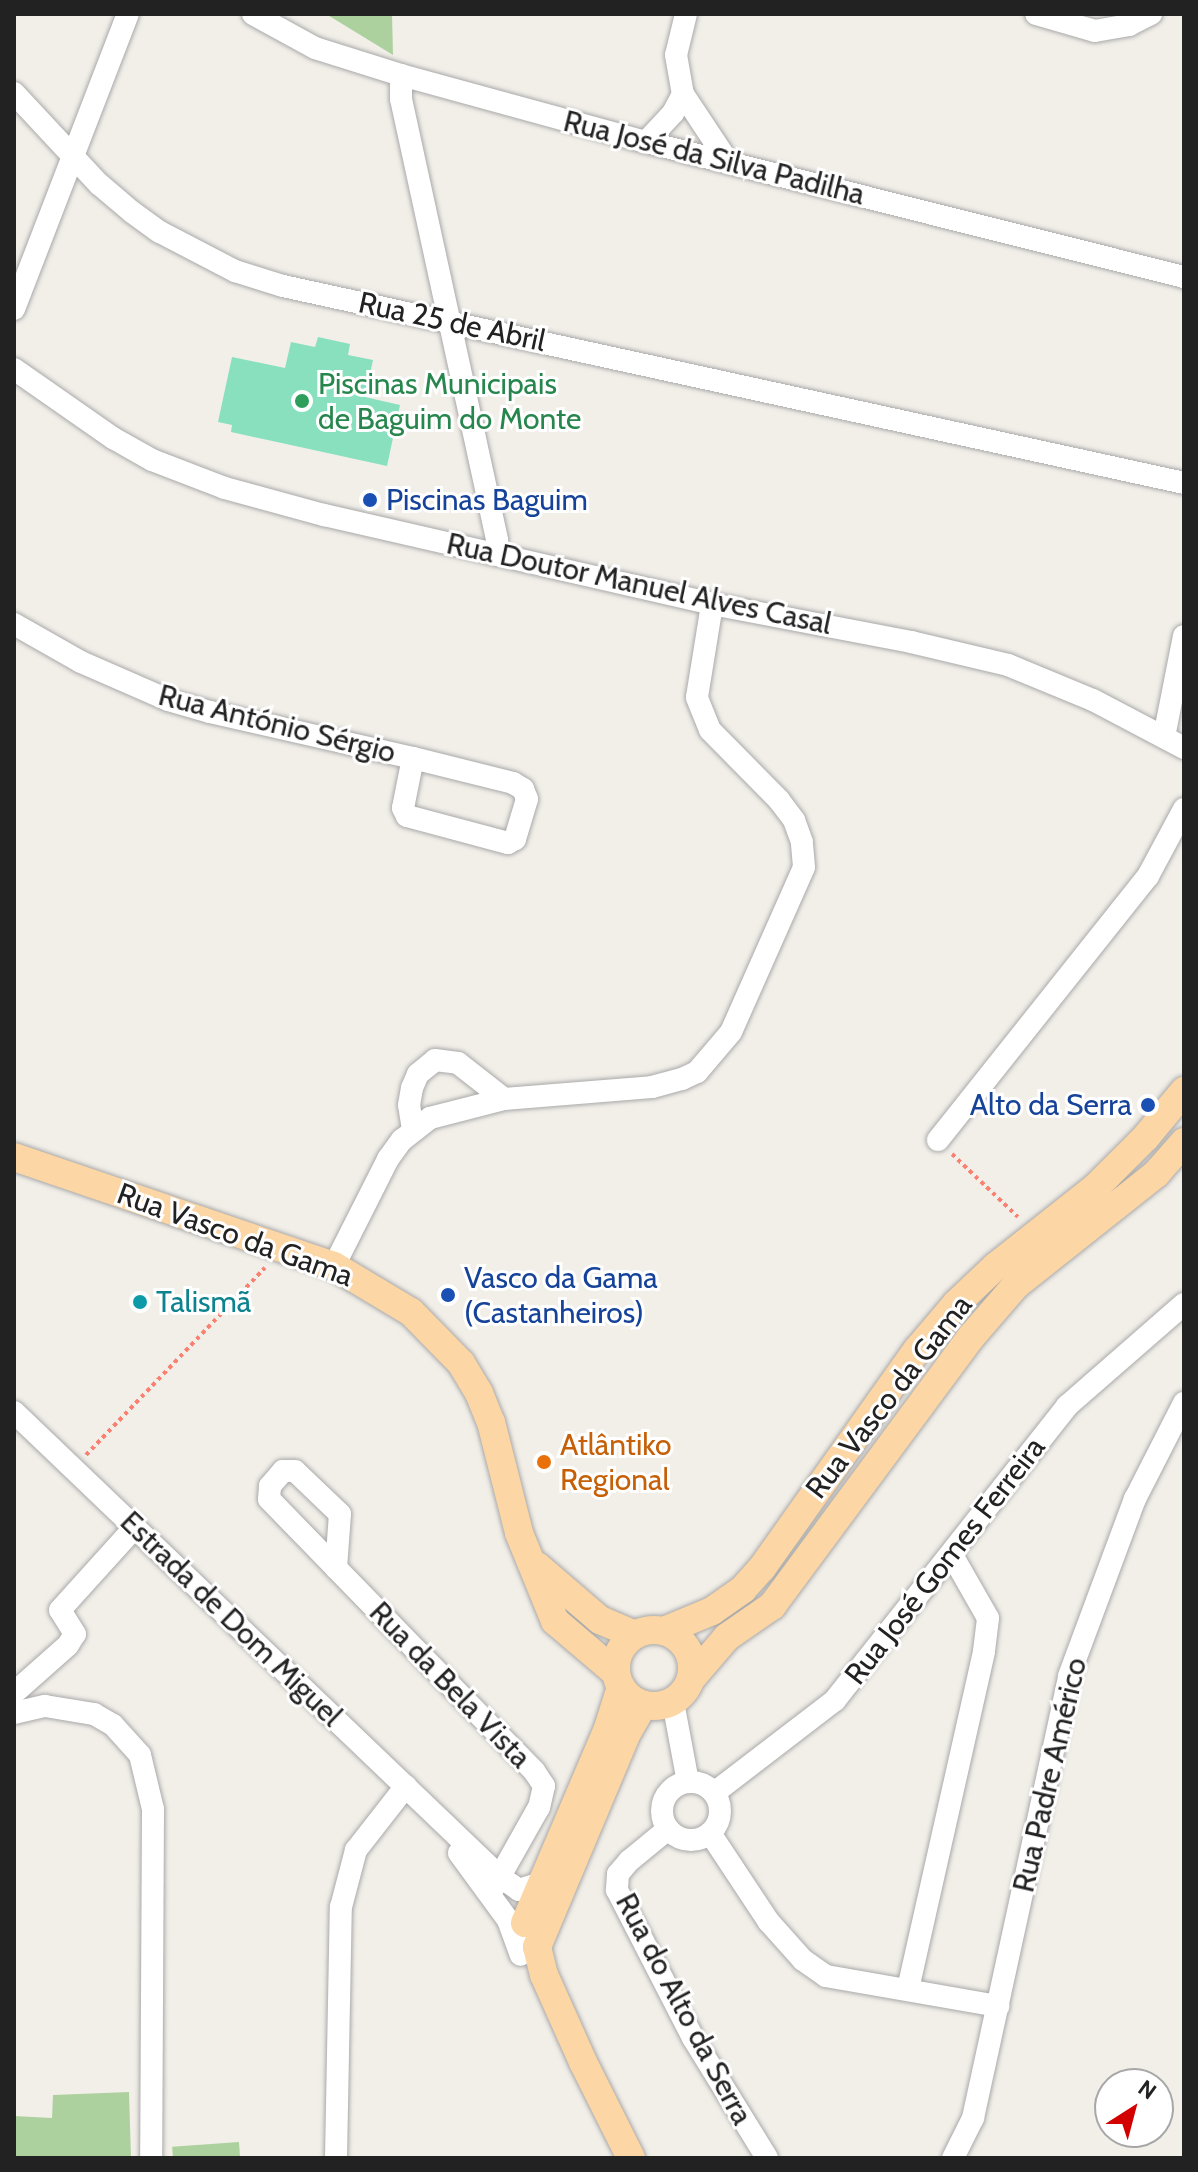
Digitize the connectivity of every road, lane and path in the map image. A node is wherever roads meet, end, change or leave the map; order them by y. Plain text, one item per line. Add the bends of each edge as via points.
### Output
1 (128, 14) edge
2 (253, 14) edge
3 (686, 14) edge
4 (1036, 14) edge
5 (1151, 14) edge
6 (401, 75) junction
7 (14, 93) edge
8 (683, 94) junction
9 (646, 142) junction
10 (74, 155) junction
11 (728, 162) junction
12 (1184, 277) edge
13 (14, 309) edge
14 (448, 321) junction
15 (14, 369) edge
16 (1184, 483) edge
17 (497, 555) junction
18 (712, 604) junction
19 (14, 624) edge
20 (1184, 636) edge
21 (1164, 737) junction
22 (1184, 748) edge
23 (413, 758) junction
24 (1184, 809) edge
25 (1184, 1091) edge
26 (504, 1099) junction
27 (413, 1130) junction
28 (1184, 1142) edge
29 (945, 1147) joint
30 (14, 1157) edge
31 (1023, 1221) dead end
32 (285, 1248) junction
33 (334, 1266) junction
34 (1178, 1315) edge
35 (1184, 1403) edge
36 (14, 1412) edge
37 (74, 1469) junction
38 (135, 1527) junction
39 (952, 1555) junction
40 (530, 1560) junction
41 (336, 1568) dead end
42 (664, 1631) junction
43 (635, 1635) junction
44 (691, 1679) junction
45 (618, 1680) junction
46 (14, 1693) edge
47 (673, 1702) junction
48 (643, 1705) junction
49 (14, 1713) edge
50 (688, 1782) junction
51 (406, 1786) junction
52 (714, 1793) junction
53 (668, 1829) junction
54 (710, 1833) junction
55 (541, 1883) junction
56 (495, 1885) junction
57 (521, 1955) junction
58 (908, 1989) junction
59 (998, 2006) junction
60 (583, 2062) junction
61 (151, 2158) edge
62 (336, 2158) edge
63 (631, 2158) edge
64 (767, 2158) edge
65 (953, 2158) edge

1 - 10 street
2 - 6 street, Rua José da Silva Padilha via 315,48
3 - 8 street via 676,55
4 - 5 street via 1095,31 1129,25
6 - 9 street, Rua José da Silva Padilha
6 - 14 street via 401,99
7 - 10 street, Rua 25 de Abril
8 - 9 street
8 - 11 street
9 - 11 street, Rua José da Silva Padilha
10 - 13 street
10 - 14 street, Rua 25 de Abril via 141,219 235,271
11 - 12 street, Rua José da Silva Padilha
14 - 16 street, Rua 25 de Abril
14 - 17 street
15 - 17 street, Rua Doutor Manuel Alves Casal via 152,460 225,488
17 - 18 street, Rua Doutor Manuel Alves Casal
18 - 21 street, Rua Doutor Manuel Alves Casal via 1008,665 1056,682
18 - 26 street via 697,697 710,730 794,820 804,867 788,906 731,1032 697,1072 652,1087
19 - 23 street, Rua António Sérgio via 81,662 168,700
20 - 21 street
21 - 22 street, Rua Doutor Manuel Alves Casal
23 - 23 street, Rua António Sérgio via 403,808 407,816 508,843 515,839 527,799 523,789
24 - 29 street via 1148,876
25 - 42 main road, Rua Vasco da Gama via 1096,1187 956,1304 743,1589 712,1611
26 - 27 street via 430,1118
26 - 27 street via 458,1063 435,1060 418,1074 412,1088
27 - 33 street via 388,1159
28 - 44 main road, Rua Vasco da Gama via 1156,1174 1016,1285 972,1336 772,1606 727,1637
29 - 31 path
30 - 32 main road, Rua Vasco da Gama
32 - 33 main road, Rua Vasco da Gama
32 - 37 path
33 - 40 main road, Rua Vasco da Gama via 411,1312 461,1363 491,1422
34 - 39 street, Rua José Gomes Ferreira via 1067,1406
35 - 59 street, Rua Padre Américo via 1135,1499 1069,1676
36 - 37 street, Estrada de Dom Miguel
37 - 38 street, Estrada de Dom Miguel
38 - 46 street via 60,1610 75,1634 68,1645
38 - 51 street, Estrada de Dom Miguel
39 - 52 street, Rua José Gomes Ferreira via 835,1700
39 - 58 street via 988,1618
40 - 43 main road, Rua Vasco da Gama via 600,1620
40 - 45 main road, Rua Vasco da Gama via 555,1621
41 - 56 street, Rua da Bela Vista via 544,1786 539,1807
42 - 43 main road
42 - 44 main road via 685,1644
43 - 45 main road via 619,1651
44 - 47 main road
45 - 48 main road
45 - 55 main road via 608,1728
47 - 48 main road
47 - 50 street
48 - 60 main road, Estrada de Dom Miguel via 537,1947
49 - 61 street via 45,1706 94,1714 113,1725 140,1755 153,1809
50 - 52 street
50 - 53 street via 672,1789 663,1803
51 - 56 street, Estrada de Dom Miguel via 446,1826 460,1856
51 - 62 street via 356,1850 341,1907
52 - 54 street via 719,1819
53 - 54 street via 692,1840
53 - 64 street, Rua do Alto da Serra via 618,1874 617,1890 693,2038
54 - 58 street via 769,1922 803,1960 826,1976
55 - 56 street via 519,1890
55 - 57 main road via 523,1929
56 - 57 street, Estrada de Dom Miguel
57 - 60 main road, Estrada de Dom Miguel via 537,1996
58 - 59 street
59 - 65 street, Rua Padre Américo via 973,2118
60 - 63 main road, Estrada de Dom Miguel

